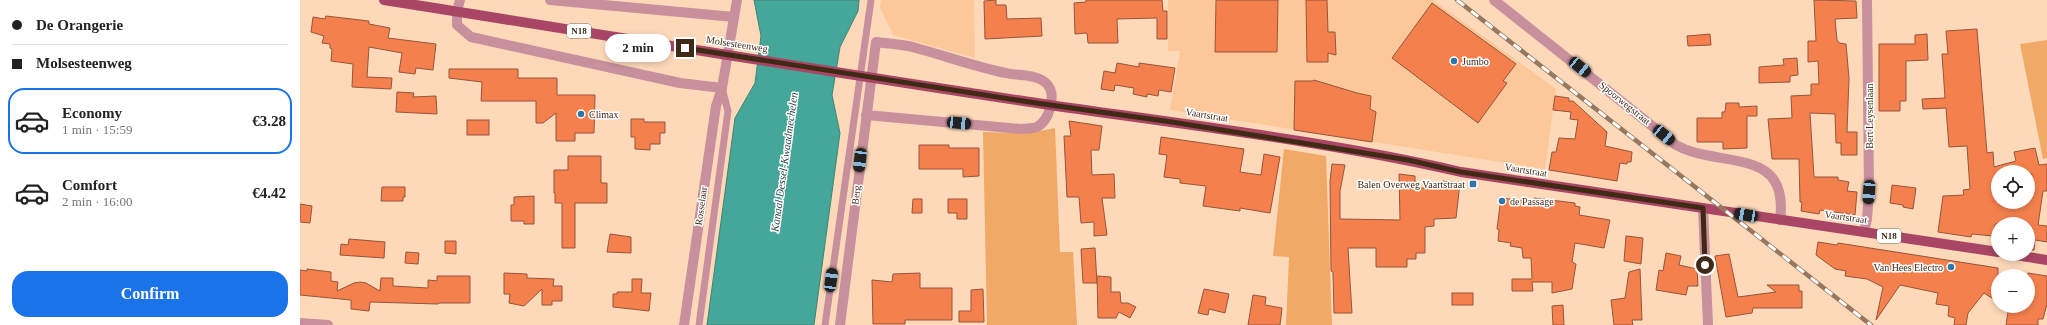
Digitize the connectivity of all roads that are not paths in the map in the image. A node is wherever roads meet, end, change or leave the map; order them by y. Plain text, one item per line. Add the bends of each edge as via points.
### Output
1 (384, 0) edge
2 (460, 0) edge
3 (550, 0) edge
4 (737, 0) edge
5 (870, 0) edge
6 (1494, 0) edge
7 (1867, 0) edge
8 (457, 11) junction
9 (734, 17) junction
10 (865, 39) junction
11 (876, 42) junction
12 (895, 81) joint
13 (722, 88) junction
14 (1051, 105) junction
15 (854, 113) junction
16 (866, 115) junction
17 (1703, 208) junction
18 (1780, 220) junction
19 (1864, 232) junction
20 (1991, 251) edge
21 (2035, 258) edge
22 (2047, 260) edge
23 (300, 323) edge
24 (328, 325) edge
25 (684, 325) edge
26 (699, 325) edge
27 (825, 325) edge
28 (840, 325) edge
29 (1708, 325) edge

1 - 8 main road, Molsesteenweg / N18
2 - 8 street
3 - 9 street
4 - 9 street, Rosselaar
5 - 10 lane
6 - 18 street, Spoorwegstraat via 1676,145 1688,152 1749,163 1768,172 1781,193
7 - 19 street, Bert Leysenlaan via 1869,192
8 - 12 main road, Molsesteenweg / N18
8 - 13 street via 457,26 471,37 680,83
9 - 13 street, Rosselaar
10 - 11 lane
10 - 15 lane
11 - 14 street via 914,47 968,63 1036,78 1047,84 1051,92
11 - 16 street, Berg
12 - 14 main road, Vaartstraat / N18
13 - 25 street, Rosselaar via 716,106
13 - 26 lane via 728,111
14 - 16 street via 1045,119 1036,127 1021,129
14 - 17 main road, Vaartstraat / N18 via 1169,121 1408,160 1461,172
15 - 16 lane
15 - 27 lane
16 - 28 street, Berg
17 - 18 main road, Vaartstraat / N18
17 - 29 street
18 - 19 main road, Vaartstraat / N18
19 - 20 main road, Vaartstraat / N18
21 - 22 main road
23 - 24 street

